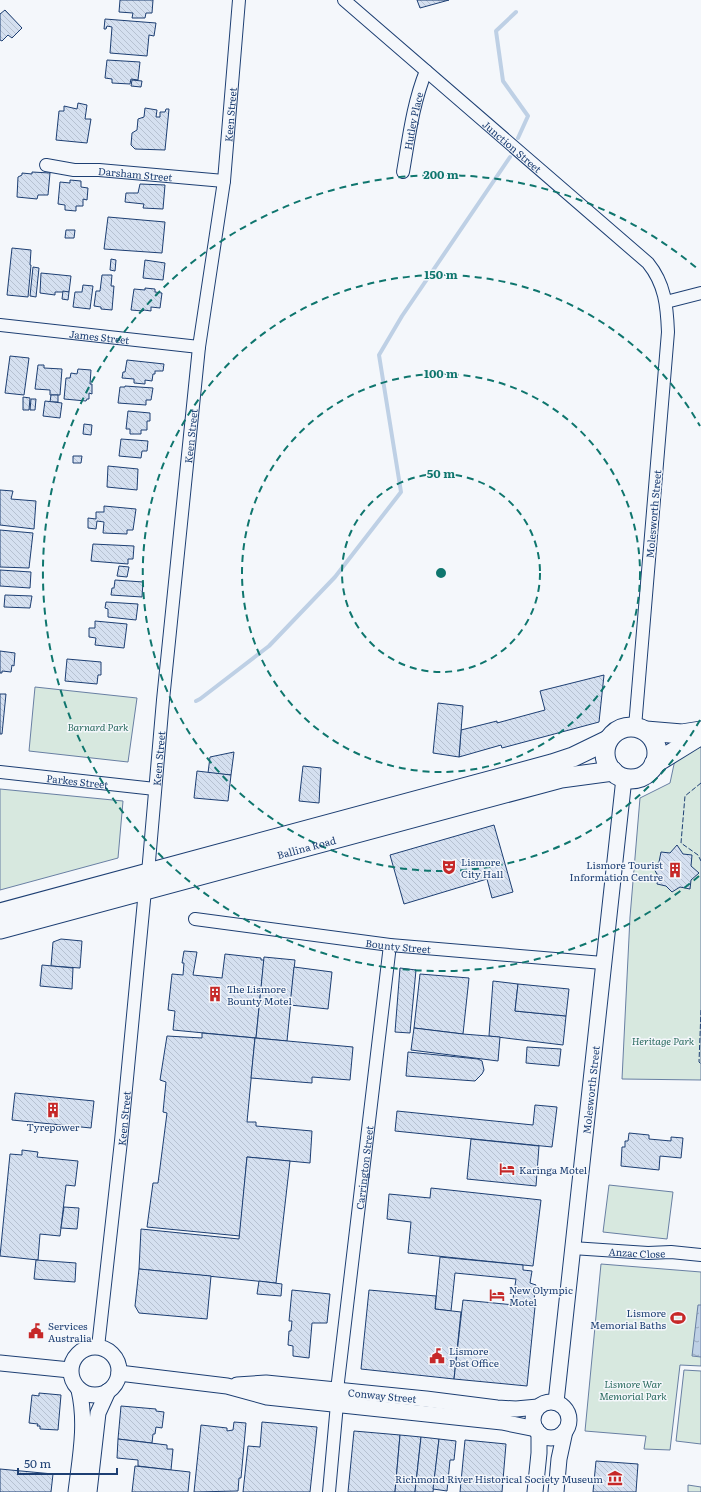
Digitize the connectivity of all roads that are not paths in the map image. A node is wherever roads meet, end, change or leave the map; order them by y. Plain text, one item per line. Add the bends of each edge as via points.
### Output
1 (239, 0) edge
2 (344, 0) edge
3 (426, 71) junction
4 (46, 165) dead end
5 (403, 172) dead end
6 (224, 181) junction
7 (701, 293) edge
8 (666, 302) junction
9 (0, 325) edge
10 (199, 347) junction
11 (640, 729) junction
12 (701, 731) edge
13 (701, 735) edge
14 (608, 740) junction
15 (654, 764) junction
16 (0, 772) edge
17 (619, 774) junction
18 (155, 789) junction
19 (146, 882) junction
20 (0, 913) edge
21 (195, 919) dead end
22 (0, 929) edge
23 (390, 944) junction
24 (603, 963) junction
25 (572, 1248) junction
26 (701, 1255) edge
27 (98, 1347) junction
28 (0, 1363) edge
29 (70, 1370) junction
30 (119, 1374) junction
31 (226, 1386) junction
32 (79, 1390) junction
33 (108, 1391) junction
34 (337, 1397) junction
35 (556, 1402) junction
36 (538, 1407) junction
37 (537, 1431) junction
38 (565, 1431) junction
39 (76, 1492) edge
40 (89, 1492) edge
41 (329, 1492) edge
42 (535, 1492) edge
43 (556, 1492) edge

1 - 6 street, Keen Street
2 - 3 street, Junction Street
3 - 5 street, Hutley Place via 414,107
3 - 8 street, Junction Street via 648,263 659,279
4 - 6 street, Darsham Street via 74,170
6 - 10 street, Keen Street
7 - 8 street
8 - 11 street, Molesworth Street via 668,332
9 - 10 street, James Street
10 - 18 street, Keen Street
11 - 12 main road via 682,734
11 - 14 main road via 620,729
11 - 15 main road via 655,742 657,757
13 - 15 main road
14 - 17 main road via 606,760
14 - 19 main road, Ballina Road via 552,764
15 - 17 main road via 645,775 631,779
16 - 18 street, Parkes Street
17 - 19 main road, Ballina Road via 561,778
17 - 24 street, Molesworth Street
18 - 19 street, Keen Street
19 - 20 main road, Ballina Road
19 - 22 main road, Ballina Road
19 - 27 street, Keen Street via 122,1141
21 - 23 street, Bounty Street
23 - 24 street, Bounty Street
23 - 34 street, Carrington Street
24 - 25 street, Molesworth Street
25 - 26 street, Anzac Close
25 - 35 street, Molesworth Street
27 - 29 street via 82,1350 76,1355
27 - 30 street via 105,1349 116,1359
28 - 29 street
29 - 32 street via 74,1385
30 - 31 street, Conway Street
30 - 33 street via 114,1386
31 - 34 street, Conway Street via 267,1397
31 - 34 street, Conway Street via 266,1383
32 - 33 street via 94,1396
32 - 39 street via 84,1412
33 - 40 street via 98,1413
34 - 36 street, Conway Street via 516,1409
34 - 37 street, Conway Street via 502,1422
34 - 41 street, Carrington Street
35 - 36 street via 546,1402
35 - 38 street via 564,1406 569,1414 569,1423
36 - 37 street via 533,1418
37 - 38 street via 546,1437 554,1438
37 - 42 street via 540,1453
38 - 43 street

